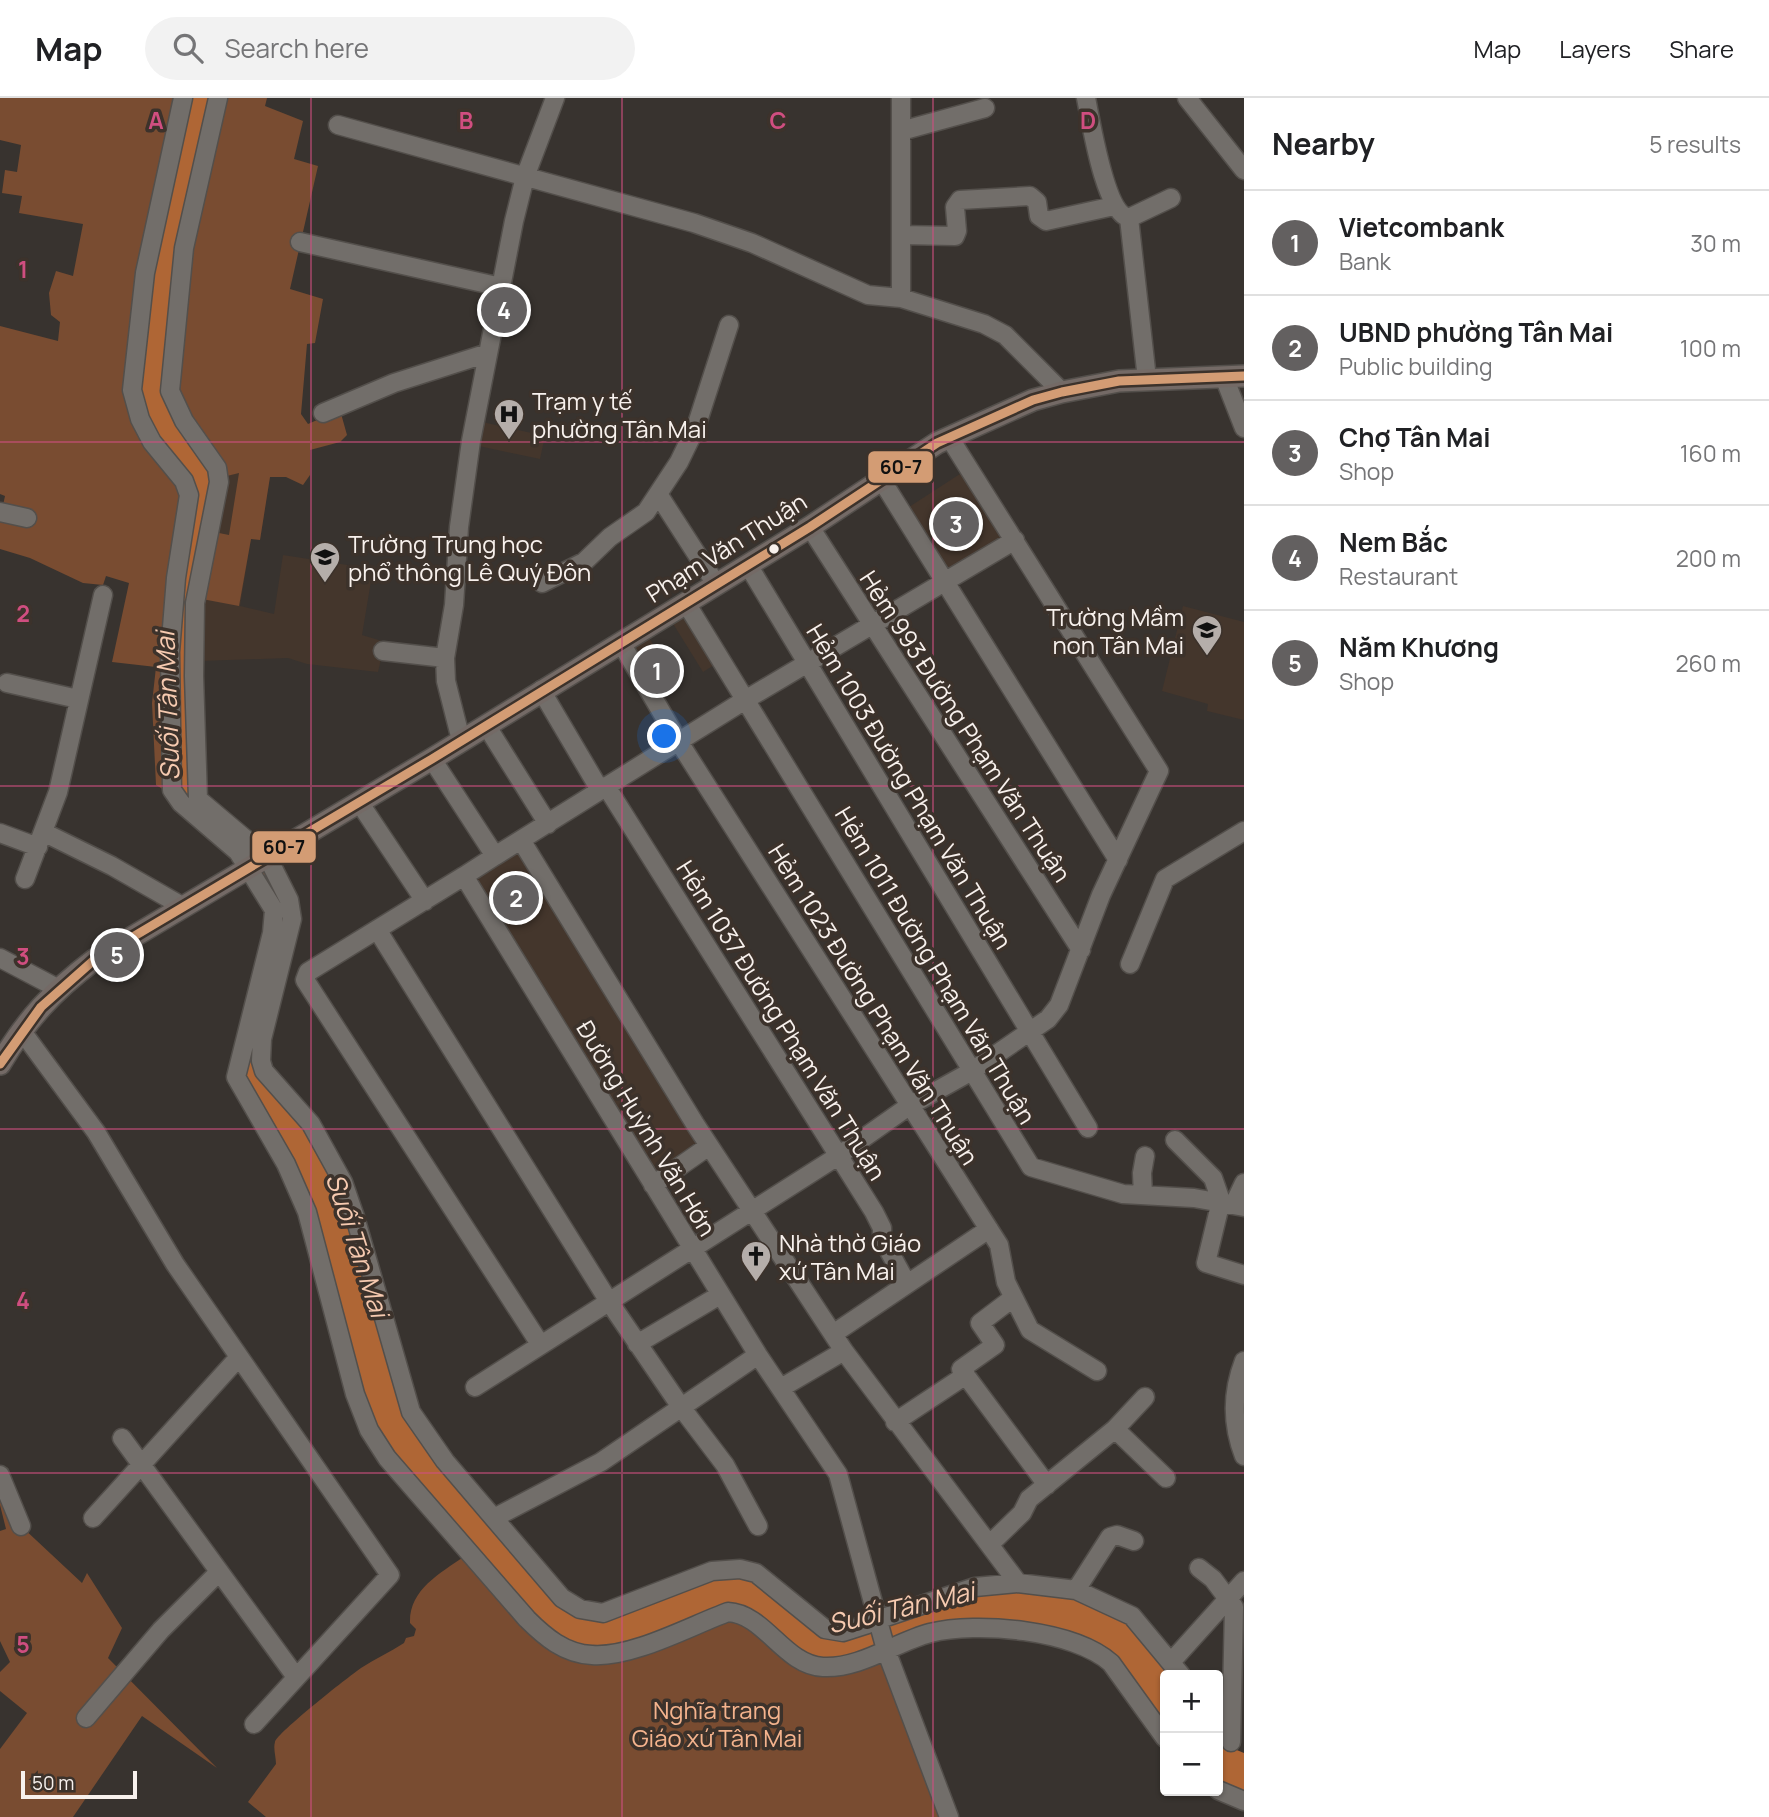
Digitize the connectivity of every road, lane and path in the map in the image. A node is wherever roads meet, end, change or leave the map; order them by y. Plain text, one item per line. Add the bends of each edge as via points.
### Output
1 (183, 98) edge
2 (218, 98) edge
3 (555, 98) edge
4 (901, 98) edge
5 (1086, 98) edge
6 (1187, 98) edge
7 (985, 108) dead end
8 (338, 125) dead end
9 (901, 131) junction
10 (1238, 152) edge
11 (1244, 170) edge
12 (525, 177) junction
13 (1171, 198) dead end
14 (1114, 206) junction
15 (1129, 218) junction
16 (901, 235) junction
17 (300, 242) dead end
18 (501, 287) junction
19 (901, 298) junction
20 (729, 325) dead end
21 (488, 353) junction
22 (1234, 377) edge
23 (1147, 379) junction
24 (1062, 392) junction
25 (323, 414) dead end
26 (1244, 428) edge
27 (949, 438) junction
28 (881, 479) junction
29 (658, 494) junction
30 (0, 512) edge
31 (27, 518) dead end
32 (810, 527) junction
33 (1015, 540) junction
34 (748, 565) junction
35 (944, 580) junction
36 (542, 583) dead end
37 (716, 584) junction
38 (103, 595) dead end
39 (686, 603) junction
40 (871, 626) junction
41 (621, 643) junction
42 (383, 651) dead end
43 (445, 658) junction
44 (807, 662) junction
45 (7, 683) dead end
46 (541, 690) junction
47 (78, 699) junction
48 (745, 699) junction
49 (486, 725) junction
50 (461, 740) junction
51 (679, 742) junction
52 (432, 759) junction
53 (603, 788) junction
54 (359, 802) junction
55 (548, 824) junction
56 (1244, 831) edge
57 (0, 833) edge
58 (41, 840) junction
59 (521, 840) junction
60 (495, 856) junction
61 (268, 858) junction
62 (1118, 860) junction
63 (247, 870) junction
64 (464, 876) junction
65 (25, 880) dead end
66 (425, 901) junction
67 (182, 906) junction
68 (377, 931) junction
69 (1081, 950) junction
70 (0, 958) edge
71 (1130, 964) dead end
72 (57, 988) junction
73 (21, 1030) junction
74 (1030, 1032) junction
75 (0, 1063) edge
76 (972, 1070) junction
77 (280, 1088) junction
78 (252, 1106) junction
79 (909, 1106) junction
80 (1087, 1128) dead end
81 (1175, 1140) dead end
82 (709, 1146) junction
83 (838, 1156) junction
84 (1145, 1156) dead end
85 (1244, 1183) edge
86 (653, 1185) junction
87 (1143, 1195) junction
88 (1233, 1204) edge
89 (752, 1209) junction
90 (989, 1229) junction
91 (691, 1247) junction
92 (1244, 1275) edge
93 (907, 1284) junction
94 (720, 1295) junction
95 (1013, 1298) junction
96 (608, 1300) junction
97 (833, 1334) junction
98 (540, 1344) junction
99 (638, 1344) junction
100 (844, 1351) junction
101 (758, 1355) junction
102 (239, 1357) junction
103 (1244, 1361) edge
104 (1097, 1371) dead end
105 (966, 1375) junction
106 (475, 1387) dead end
107 (780, 1388) junction
108 (1144, 1397) dead end
109 (681, 1408) junction
110 (895, 1422) junction
111 (1115, 1429) junction
112 (122, 1438) dead end
113 (1244, 1456) edge
114 (141, 1465) junction
115 (0, 1475) edge
116 (1166, 1478) dead end
117 (1047, 1485) junction
118 (93, 1518) dead end
119 (495, 1518) junction
120 (758, 1525) dead end
121 (21, 1526) dead end
122 (1134, 1541) dead end
123 (990, 1544) junction
124 (1199, 1569) dead end
125 (219, 1572) junction
126 (1244, 1581) edge
127 (1018, 1583) junction
128 (1076, 1590) junction
129 (1228, 1599) junction
130 (873, 1622) junction
131 (886, 1650) junction
132 (1177, 1668) edge
133 (296, 1677) junction
134 (86, 1718) dead end
135 (254, 1724) dead end
136 (1161, 1733) edge
137 (1234, 1734) edge
138 (1223, 1792) edge
139 (1244, 1801) edge
140 (949, 1817) edge

1 - 63 street via 145,273 132,390 152,442 184,481 189,495 170,652 172,790 238,852
2 - 61 street via 184,248 170,391 184,421 217,468 219,482 195,603 198,799
3 - 12 street
4 - 9 street
5 - 14 street
6 - 10 street
7 - 9 street
8 - 12 street
9 - 16 street
10 - 11 street
12 - 18 street
12 - 19 street via 694,223 752,243 868,295
13 - 15 street
14 - 15 street
14 - 16 street via 1046,221 1030,196 960,200 955,207 955,236
15 - 23 street
16 - 19 street
17 - 18 street
18 - 21 street
19 - 24 street via 1005,335
20 - 29 street via 696,427
21 - 25 street via 394,383
21 - 43 street via 471,441
22 - 23 main road, Phạm Văn Thuận
22 - 26 street
23 - 24 main road, Phạm Văn Thuận
24 - 27 main road, Phạm Văn Thuận via 1033,400
27 - 28 main road, Phạm Văn Thuận
27 - 33 street
28 - 32 main road, Phạm Văn Thuận
28 - 35 street
29 - 36 street via 646,512 584,562
29 - 37 street
30 - 31 street
32 - 34 main road, Phạm Văn Thuận
32 - 40 street, Hẻm 993 Đường Phạm Văn Thuận
33 - 35 street
33 - 62 street via 1157,766 1158,777
34 - 37 main road, Phạm Văn Thuận
34 - 44 street, Hẻm 1003 Đường Phạm Văn Thuận
35 - 40 street
35 - 62 street
37 - 39 main road, Phạm Văn Thuận
38 - 47 street
39 - 41 main road, Phạm Văn Thuận
39 - 48 street, Hẻm 1011 Đường Phạm Văn Thuận
40 - 44 street
40 - 69 street, Hẻm 993 Đường Phạm Văn Thuận
41 - 46 main road, Phạm Văn Thuận
41 - 51 street, Hẻm 1023 Đường Phạm Văn Thuận
42 - 43 street
43 - 50 street
44 - 48 street
44 - 74 street, Hẻm 1003 Đường Phạm Văn Thuận
45 - 47 street
46 - 49 main road, Phạm Văn Thuận
46 - 53 street, Hẻm 1037 Đường Phạm Văn Thuận
47 - 58 street via 58,792
48 - 51 street
48 - 76 street, Hẻm 1011 Đường Phạm Văn Thuận
49 - 50 main road, Phạm Văn Thuận
49 - 55 street
50 - 52 main road, Phạm Văn Thuận
51 - 53 street
51 - 79 street, Hẻm 1023 Đường Phạm Văn Thuận
52 - 54 main road, Phạm Văn Thuận
52 - 60 street
53 - 55 street
53 - 83 street, Hẻm 1037 Đường Phạm Văn Thuận
54 - 61 main road, Phạm Văn Thuận
54 - 66 street
55 - 59 street
56 - 71 street via 1170,873
57 - 58 street
58 - 65 street
58 - 67 street via 112,866
59 - 60 street
59 - 82 street
60 - 64 street
61 - 63 main road, Phạm Văn Thuận
61 - 77 street via 292,910 261,1049 264,1071
62 - 69 street
63 - 67 main road, Phạm Văn Thuận
63 - 78 street via 271,901 275,917 236,1069
64 - 66 street
64 - 86 street, Đường Huỳnh Văn Hớn
66 - 68 street
67 - 72 main road, Phạm Văn Thuận
68 - 96 street
68 - 98 street via 308,972 305,980
69 - 74 street via 1055,1013
70 - 72 street
72 - 73 main road, Phạm Văn Thuận
73 - 75 main road, Phạm Văn Thuận
73 - 102 street via 96,1132 175,1264
74 - 76 street
74 - 80 street, Hẻm 1003 Đường Phạm Văn Thuận
76 - 79 street
76 - 87 street, Hẻm 1011 Đường Phạm Văn Thuận via 1031,1167 1099,1189
77 - 78 street
77 - 119 street via 311,1124 342,1182 411,1412 445,1461
78 - 131 street via 307,1212 355,1394 369,1430 387,1458 544,1635 567,1649 604,1655 727,1612 741,1614 791,1654 817,1667 838,1666
79 - 83 street
79 - 90 street, Hẻm 1023 Đường Phạm Văn Thuận
81 - 88 street
82 - 86 street
82 - 89 street
83 - 89 street
83 - 93 street, Hẻm 1037 Đường Phạm Văn Thuận via 874,1212 882,1238
84 - 87 street
85 - 88 street
86 - 91 street, Đường Huỳnh Văn Hớn
87 - 88 street, Hẻm 1011 Đường Phạm Văn Thuận
88 - 92 street via 1206,1263
89 - 91 street
89 - 97 street
90 - 93 street
90 - 95 street, Hẻm 1023 Đường Phạm Văn Thuận via 999,1245
91 - 94 street, Đường Huỳnh Văn Hớn
91 - 96 street
93 - 97 street
94 - 99 street
94 - 101 street, Đường Huỳnh Văn Hớn
95 - 104 street, Hẻm 1023 Đường Phạm Văn Thuận via 1034,1334
95 - 105 street via 980,1323 995,1345 961,1369
96 - 98 street
96 - 99 street
97 - 100 street
98 - 106 street
99 - 109 street
100 - 107 street
100 - 110 street
101 - 107 street, Đường Huỳnh Văn Hớn
101 - 109 street
102 - 114 street
102 - 133 street via 390,1575
103 - 113 street via 1234,1386 1237,1438
105 - 110 street
105 - 117 street
107 - 130 street, Đường Huỳnh Văn Hớn via 838,1474
108 - 111 street
109 - 119 street via 583,1473
109 - 120 street via 725,1465
110 - 123 street
111 - 116 street
111 - 117 street
112 - 114 street
114 - 118 street
114 - 125 street
115 - 121 street
117 - 123 street
119 - 130 street via 562,1598 590,1613 625,1606 712,1571 740,1569 756,1573 825,1629 843,1632
122 - 128 street via 1110,1537
123 - 127 street
124 - 129 street
125 - 133 street
125 - 134 street via 161,1630
126 - 129 street
127 - 128 street
127 - 130 street via 975,1587
128 - 132 street via 1132,1616
129 - 132 street
129 - 137 street via 1234,1607
130 - 131 street, Đường Huỳnh Văn Hớn
131 - 136 street via 931,1633 975,1628 1036,1633 1081,1646 1111,1663
131 - 140 street
133 - 135 street
138 - 139 street

